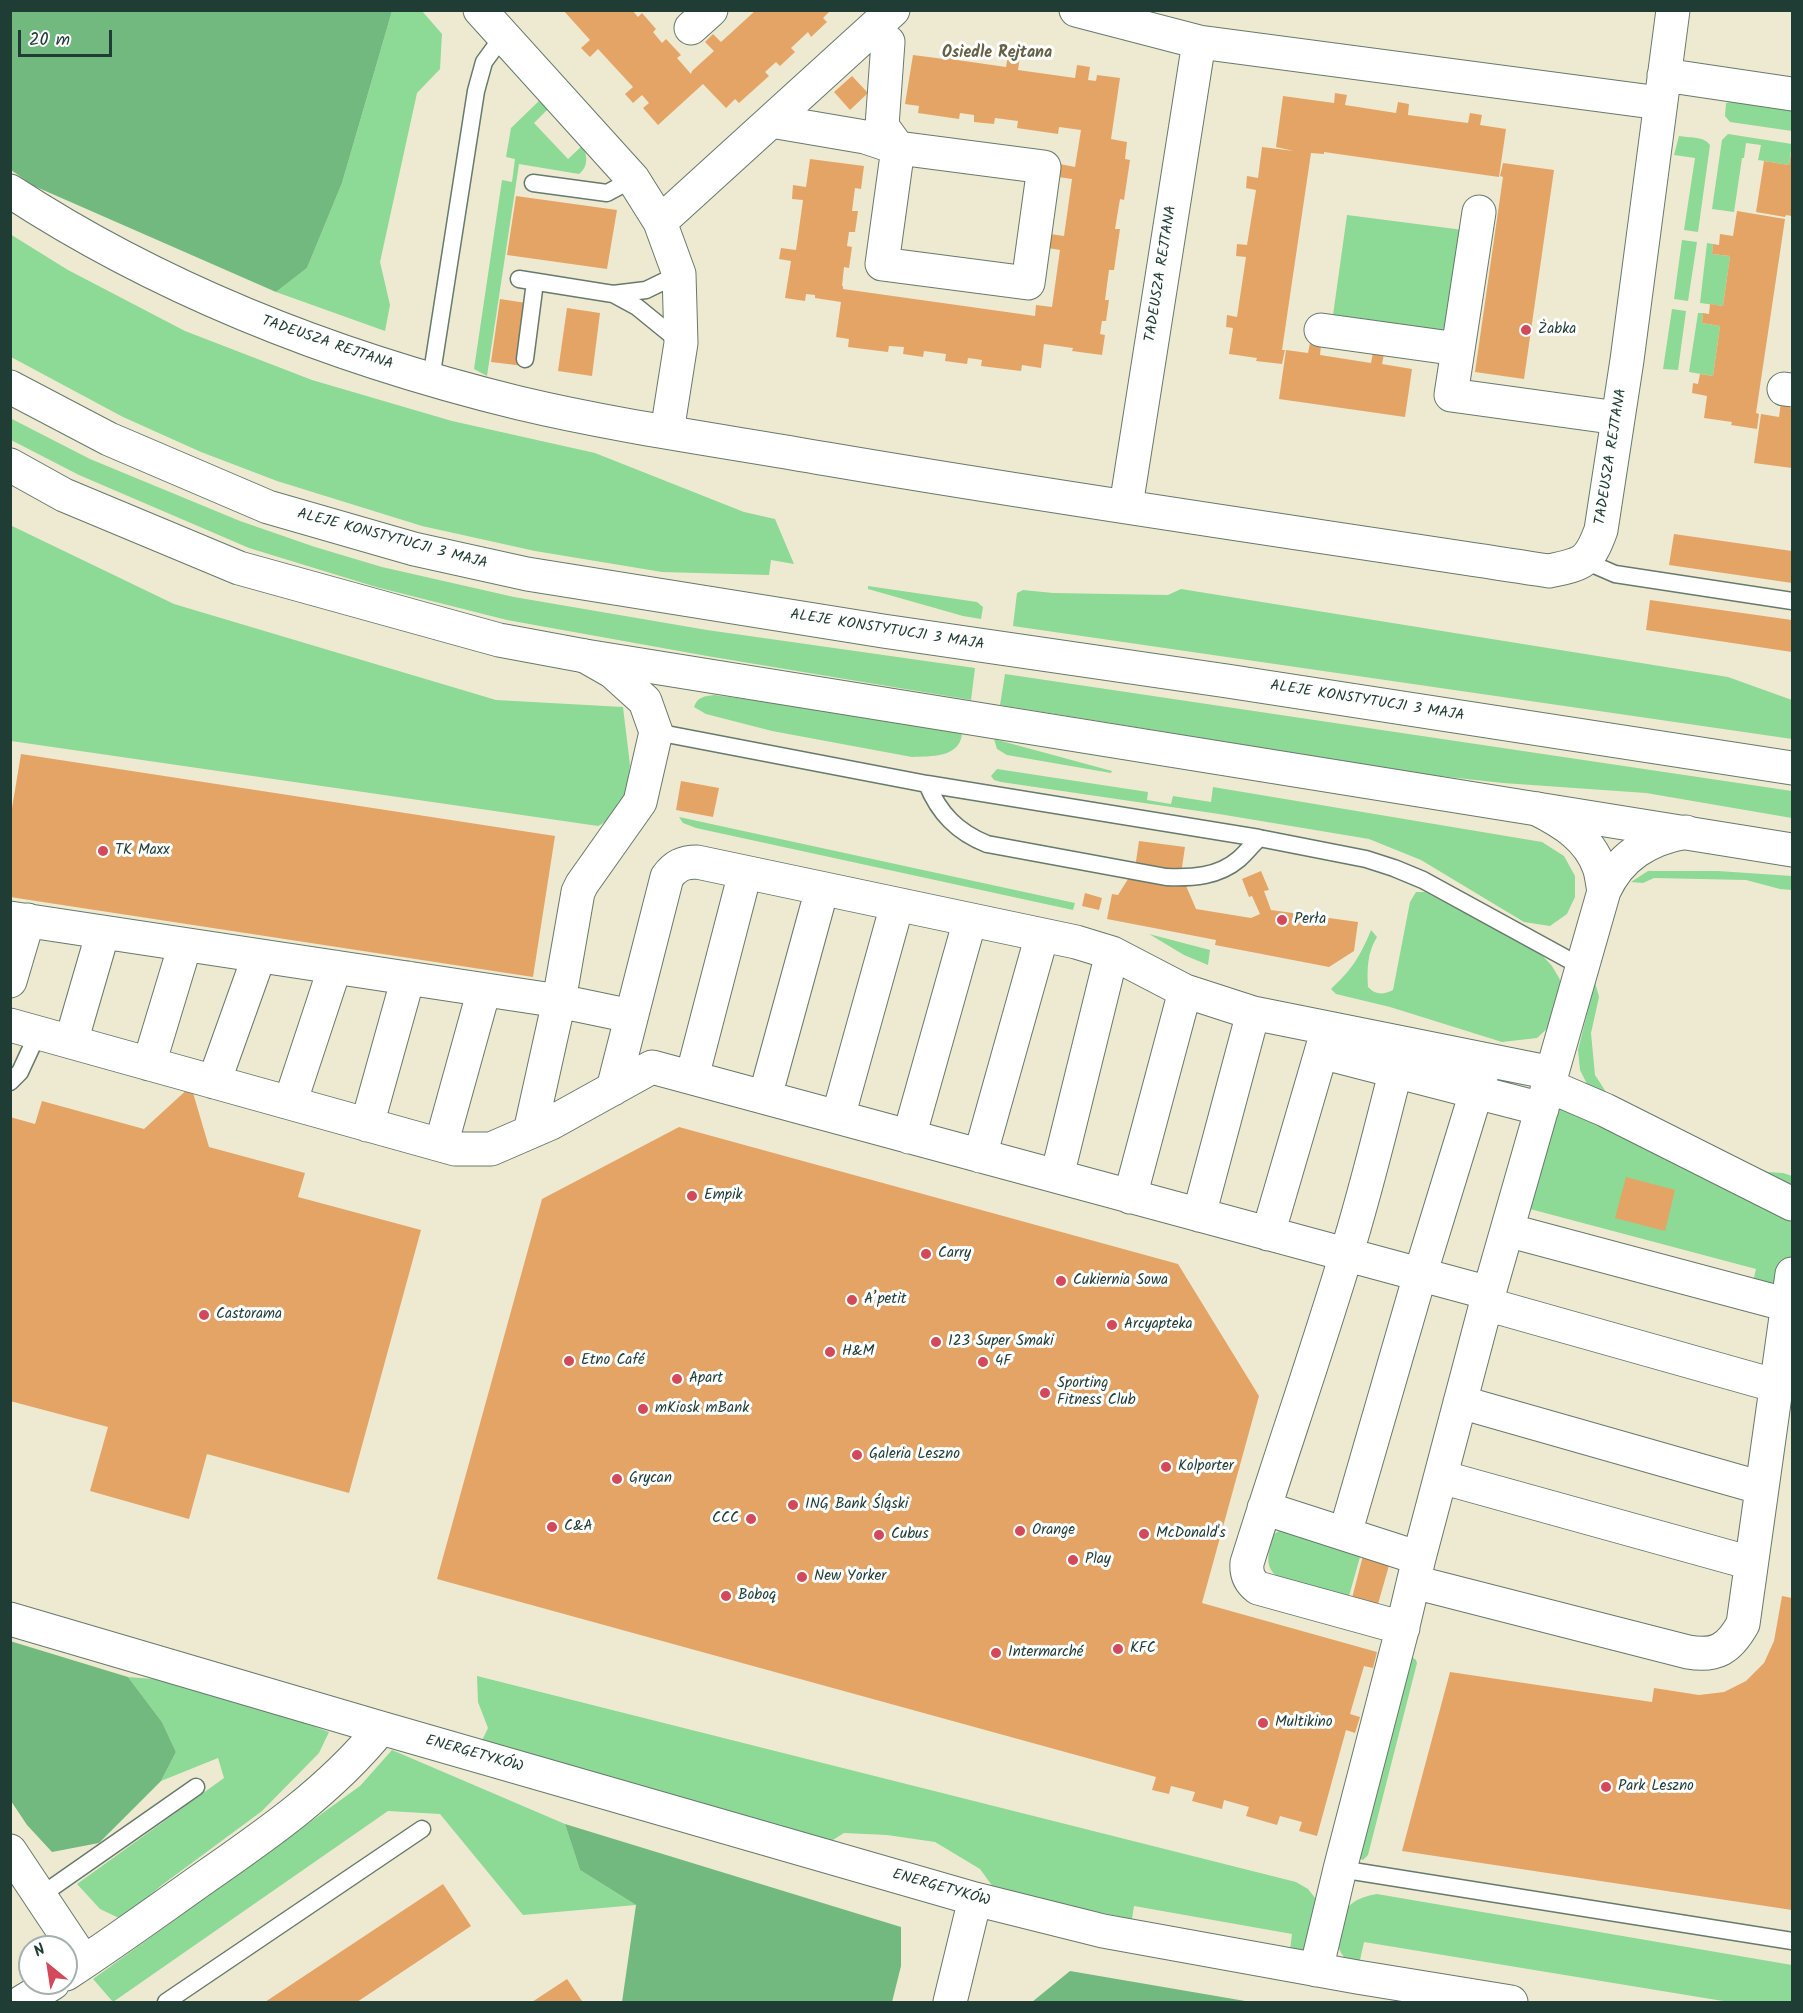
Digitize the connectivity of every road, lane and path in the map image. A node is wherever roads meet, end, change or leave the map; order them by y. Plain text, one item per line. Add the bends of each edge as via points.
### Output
1 (480, 10) edge
2 (1076, 10) edge
3 (1673, 10) edge
4 (883, 20) edge
5 (504, 36) junction
6 (1199, 42) junction
7 (1662, 89) junction
8 (1792, 94) edge
9 (771, 122) junction
10 (897, 148) junction
11 (633, 179) junction
12 (533, 183) dead end
13 (10, 191) edge
14 (1479, 212) dead end
15 (660, 222) junction
16 (679, 274) junction
17 (613, 294) junction
18 (1321, 330) dead end
19 (681, 343) junction
20 (1458, 349) junction
21 (525, 358) dead end
22 (431, 379) junction
23 (10, 387) edge
24 (1618, 418) junction
25 (667, 432) junction
26 (10, 465) edge
27 (1126, 506) junction
28 (1585, 561) junction
29 (1792, 602) edge
30 (585, 656) junction
31 (656, 732) junction
32 (1792, 768) edge
33 (927, 784) junction
34 (1532, 807) junction
35 (1686, 832) junction
36 (1259, 838) junction
37 (1792, 850) edge
38 (745, 873) junction
39 (822, 889) junction
40 (1604, 891) junction
41 (897, 905) junction
42 (19, 919) edge
43 (970, 920) junction
44 (103, 932) junction
45 (1042, 935) junction
46 (185, 945) junction
47 (1112, 953) junction
48 (259, 956) junction
49 (335, 967) junction
50 (1582, 967) junction
51 (408, 978) junction
52 (10, 981) edge
53 (484, 990) junction
54 (1185, 991) junction
55 (559, 1001) junction
56 (1253, 1013) junction
57 (631, 1016) junction
58 (24, 1029) edge
59 (1325, 1040) junction
60 (71, 1042) junction
61 (1399, 1057) junction
62 (1486, 1060) junction
63 (149, 1064) junction
64 (692, 1077) junction
65 (10, 1082) edge
66 (214, 1082) junction
67 (613, 1089) junction
68 (1547, 1090) junction
69 (1476, 1092) junction
70 (765, 1097) junction
71 (290, 1103) junction
72 (838, 1117) junction
73 (367, 1125) junction
74 (530, 1132) junction
75 (909, 1137) junction
76 (441, 1145) junction
77 (980, 1156) junction
78 (1057, 1176) junction
79 (1130, 1197) junction
80 (1792, 1204) edge
81 (1199, 1215) junction
82 (1507, 1230) junction
83 (1268, 1234) junction
84 (1346, 1255) junction
85 (1420, 1275) junction
86 (1790, 1290) edge
87 (1488, 1298) junction
88 (1777, 1386) junction
89 (1460, 1402) junction
90 (1441, 1477) junction
91 (1762, 1488) junction
92 (1264, 1508) junction
93 (1346, 1534) junction
94 (1751, 1563) junction
95 (1416, 1570) junction
96 (10, 1619) edge
97 (1403, 1628) junction
98 (381, 1728) junction
99 (196, 1787) dead end
100 (422, 1829) dead end
101 (10, 1851) edge
102 (1340, 1869) junction
103 (27, 1891) edge
104 (975, 1899) junction
105 (40, 1935) edge
106 (1792, 1941) edge
107 (78, 1968) edge
108 (1316, 1970) junction
109 (166, 2002) edge
110 (950, 2002) edge
111 (1511, 2002) edge

1 - 5 street
2 - 6 street
3 - 7 street, TADEUSZA REJTANA
4 - 9 street
4 - 10 street via 888,42 882,126
5 - 11 street
5 - 22 lane via 484,62 476,91
6 - 7 street
6 - 27 street, TADEUSZA REJTANA
7 - 8 street
7 - 24 street, TADEUSZA REJTANA
9 - 10 street via 865,137
9 - 15 street
10 - 10 street via 882,264 1028,283 1044,167
11 - 12 lane via 607,193
11 - 15 street
13 - 22 street, TADEUSZA REJTANA via 160,277 238,313 314,343
14 - 20 street
15 - 16 street
16 - 17 lane via 646,290
16 - 19 street
17 - 19 lane via 637,307
17 - 21 lane via 527,281
18 - 20 street
19 - 25 street
20 - 24 street via 1451,395
22 - 25 street, TADEUSZA REJTANA via 522,404
23 - 32 street, ALEJE KONSTYTUCJI 3 MAJA via 110,439 268,507 414,549 527,574
24 - 28 street, TADEUSZA REJTANA via 1601,530
25 - 27 street, TADEUSZA REJTANA
26 - 30 street via 64,495 239,568 499,640
27 - 28 street, TADEUSZA REJTANA via 1549,571
28 - 29 lane via 1615,574
30 - 31 street via 613,672 645,701
30 - 34 street
31 - 33 lane
31 - 55 street via 640,802 578,892
33 - 36 lane
33 - 36 lane via 945,816 964,833 987,844 1166,877 1212,874 1238,860
34 - 35 street
34 - 40 street via 1586,842 1599,867
35 - 37 street
35 - 40 street via 1664,836 1635,852 1617,869
36 - 50 lane via 1366,859 1401,871
38 - 39 street
38 - 57 street via 688,862 672,870
38 - 64 street
39 - 41 street
39 - 70 street
40 - 50 street
41 - 43 street
41 - 72 street
42 - 44 street
42 - 52 street
43 - 45 street
43 - 75 street
44 - 46 street
44 - 60 street
45 - 47 street
45 - 77 street
46 - 48 street
46 - 63 street
47 - 54 street
47 - 78 street
48 - 49 street
48 - 66 street
49 - 51 street
49 - 71 street
50 - 68 street
51 - 53 street
51 - 73 street
53 - 55 street
53 - 76 street
54 - 56 street
54 - 79 street
55 - 57 street
55 - 74 street
56 - 59 street
56 - 81 street
57 - 67 street
58 - 60 street
58 - 65 lane via 20,1072
59 - 61 street
59 - 83 street
60 - 63 street
61 - 62 street
61 - 69 street
61 - 84 street
62 - 68 street
62 - 69 street
63 - 66 street
64 - 67 street via 652,1066
64 - 70 street
66 - 71 street
67 - 74 street
68 - 69 street
68 - 80 street via 1618,1116
68 - 82 street
69 - 85 street
70 - 72 street
71 - 73 street
72 - 75 street
73 - 76 street
74 - 76 street via 491,1149
75 - 77 street
77 - 78 street
78 - 79 street
79 - 81 street
81 - 83 street
82 - 86 street
82 - 87 street
83 - 84 street
84 - 85 street
84 - 92 street
85 - 87 street
85 - 93 street
86 - 88 street
87 - 88 street
87 - 89 street
88 - 91 street
89 - 90 street
89 - 91 street
90 - 94 street
90 - 95 street
91 - 94 street
92 - 93 street
92 - 97 street via 1247,1563 1252,1583 1258,1588
93 - 95 street
94 - 95 street via 1743,1624 1736,1637 1726,1647 1701,1654
95 - 97 street
96 - 98 street, ENERGETYKÓW
97 - 102 street
98 - 104 street, ENERGETYKÓW
98 - 107 street via 304,1805
99 - 103 lane
100 - 109 lane
101 - 103 street
102 - 106 lane
102 - 108 street
103 - 105 street
104 - 108 street, ENERGETYKÓW via 1103,1931
104 - 110 street
108 - 111 street, ENERGETYKÓW

